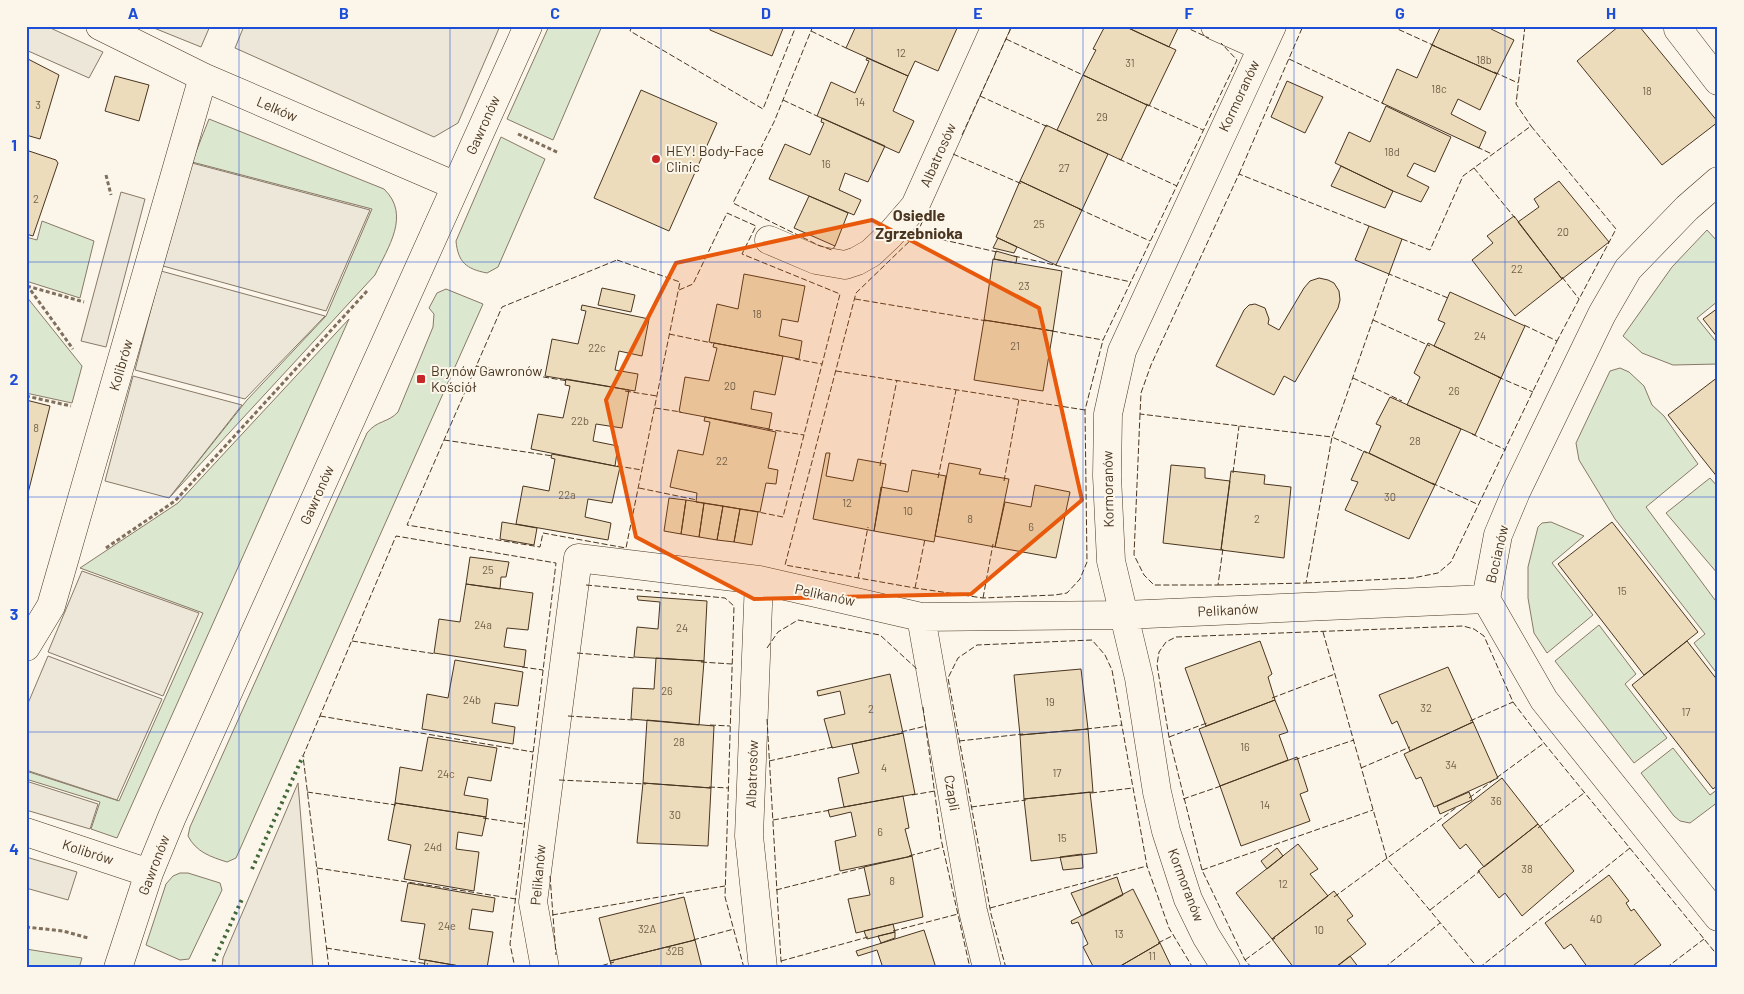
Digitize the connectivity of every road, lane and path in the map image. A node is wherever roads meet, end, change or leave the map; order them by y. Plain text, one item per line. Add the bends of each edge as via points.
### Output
1 (100, 26) edge
2 (528, 26) edge
3 (996, 26) edge
4 (1215, 26) edge
5 (1683, 26) edge
6 (1267, 36) edge
7 (203, 77) junction
8 (1718, 81) edge
9 (517, 134) dead end
10 (559, 153) dead end
11 (106, 176) dead end
12 (1718, 181) edge
13 (456, 186) junction
14 (111, 196) dead end
15 (769, 240) dead end
16 (373, 284) dead end
17 (27, 285) edge
18 (84, 302) dead end
19 (73, 349) dead end
20 (26, 396) edge
21 (74, 407) dead end
22 (113, 543) dead end
23 (759, 580) junction
24 (1486, 599) junction
25 (1124, 615) junction
26 (921, 617) junction
27 (26, 647) edge
28 (26, 832) edge
29 (149, 873) junction
30 (1718, 917) edge
31 (26, 927) edge
32 (88, 938) dead end
33 (118, 968) edge
34 (544, 968) edge
35 (763, 968) edge
36 (987, 968) edge
37 (1226, 968) edge

1 - 7 street, Lelków
2 - 13 street, Gawronów
3 - 15 street, Albatrosów via 915,206 890,235 857,262 845,265 816,260
4 - 6 street
5 - 8 street via 1678,29
6 - 25 street, Kormoranów via 1122,351 1108,414 1106,476 1112,561
7 - 13 street, Lelków
7 - 27 street, Kolibrów via 51,606
9 - 10 path
11 - 14 path
12 - 24 street, Bocianów via 1628,269 1602,314 1498,535
13 - 29 street, Gawronów
16 - 22 path via 175,501
17 - 18 path
17 - 19 path
20 - 21 path
23 - 26 street, Pelikanów
23 - 34 street, Pelikanów via 578,558 533,902
23 - 35 street, Albatrosów via 749,836
24 - 25 street, Pelikanów
24 - 30 street, Bocianów via 1544,700
25 - 26 street, Pelikanów
25 - 37 street, Kormoranów via 1139,678 1166,831 1188,899
26 - 36 street, Czapli via 973,911
28 - 29 street, Kolibrów
29 - 33 street, Gawronów
31 - 32 path via 63,930

